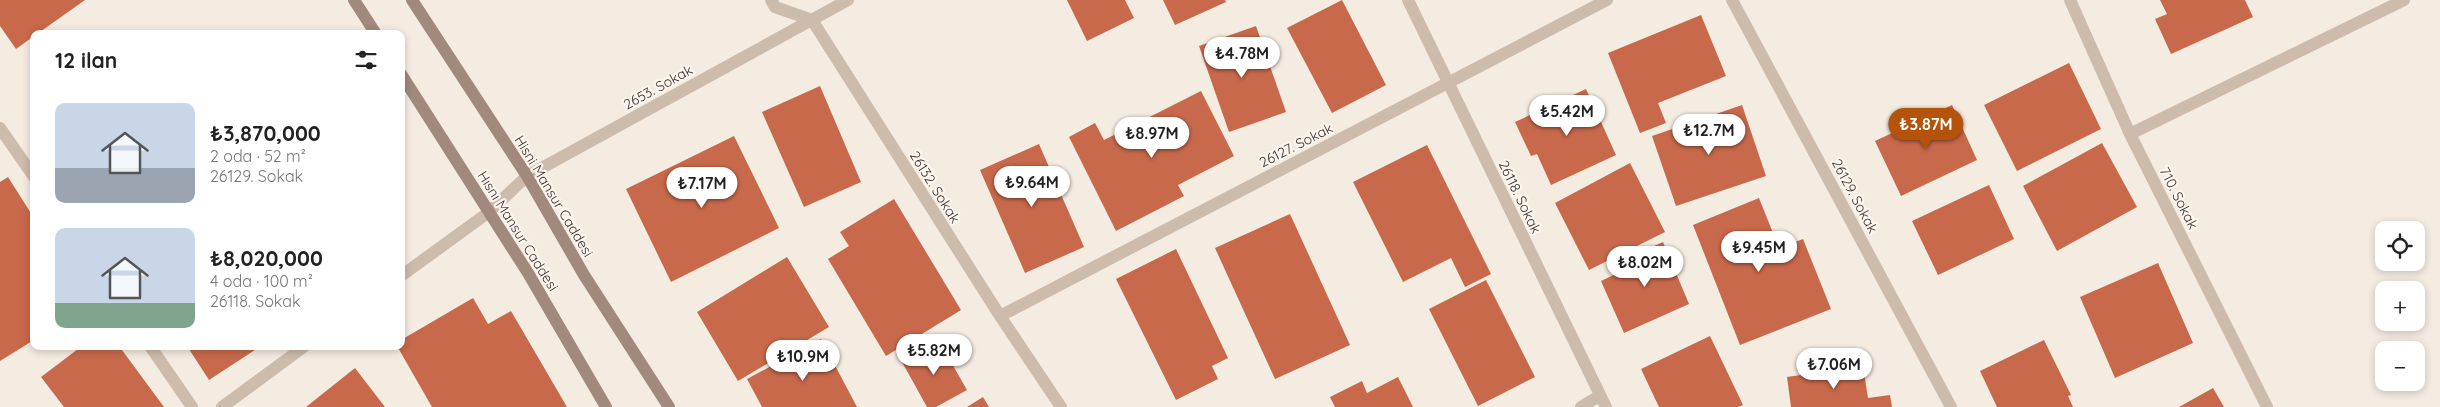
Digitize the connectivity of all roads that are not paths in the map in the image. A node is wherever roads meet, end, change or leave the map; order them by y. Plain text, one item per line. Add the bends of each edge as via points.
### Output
1 (354, 0) edge
2 (412, 0) edge
3 (771, 0) edge
4 (848, 0) edge
5 (1408, 0) edge
6 (1607, 0) edge
7 (1732, 0) edge
8 (2070, 0) edge
9 (2404, 0) edge
10 (812, 20) junction
11 (373, 30) edge
12 (405, 80) edge
13 (1448, 83) junction
14 (0, 128) edge
15 (2130, 134) junction
16 (30, 171) edge
17 (527, 176) junction
18 (489, 212) junction
19 (405, 273) edge
20 (1000, 316) junction
21 (153, 350) edge
22 (300, 350) edge
23 (1602, 401) edge
24 (192, 407) edge
25 (222, 407) edge
26 (606, 407) edge
27 (669, 407) edge
28 (1061, 407) edge
29 (1580, 407) edge
30 (1951, 407) edge
31 (2267, 407) edge

1 - 11 main road
2 - 17 main road, Hisni Mansur Caddesi
3 - 10 street via 775,7
4 - 10 street, 2653. Sokak
5 - 13 street, 26118. Sokak
6 - 13 street, 26127. Sokak
7 - 30 street, 26129. Sokak
8 - 15 street, 710. Sokak
9 - 15 street
10 - 17 street, 2653. Sokak
10 - 20 street, 26132. Sokak
12 - 18 main road, Hısnı Mansur Caddesi
13 - 20 street, 26127. Sokak
13 - 23 street, 26118. Sokak
14 - 16 street
15 - 31 street, 710. Sokak
17 - 18 street, 2653. Sokak
17 - 27 main road, Hisni Mansur Caddesi via 584,275
18 - 19 street, 2653. Sokak
18 - 26 main road, Hısnı Mansur Caddesi
20 - 28 street, 26132. Sokak
21 - 24 street
22 - 25 street
23 - 29 street

